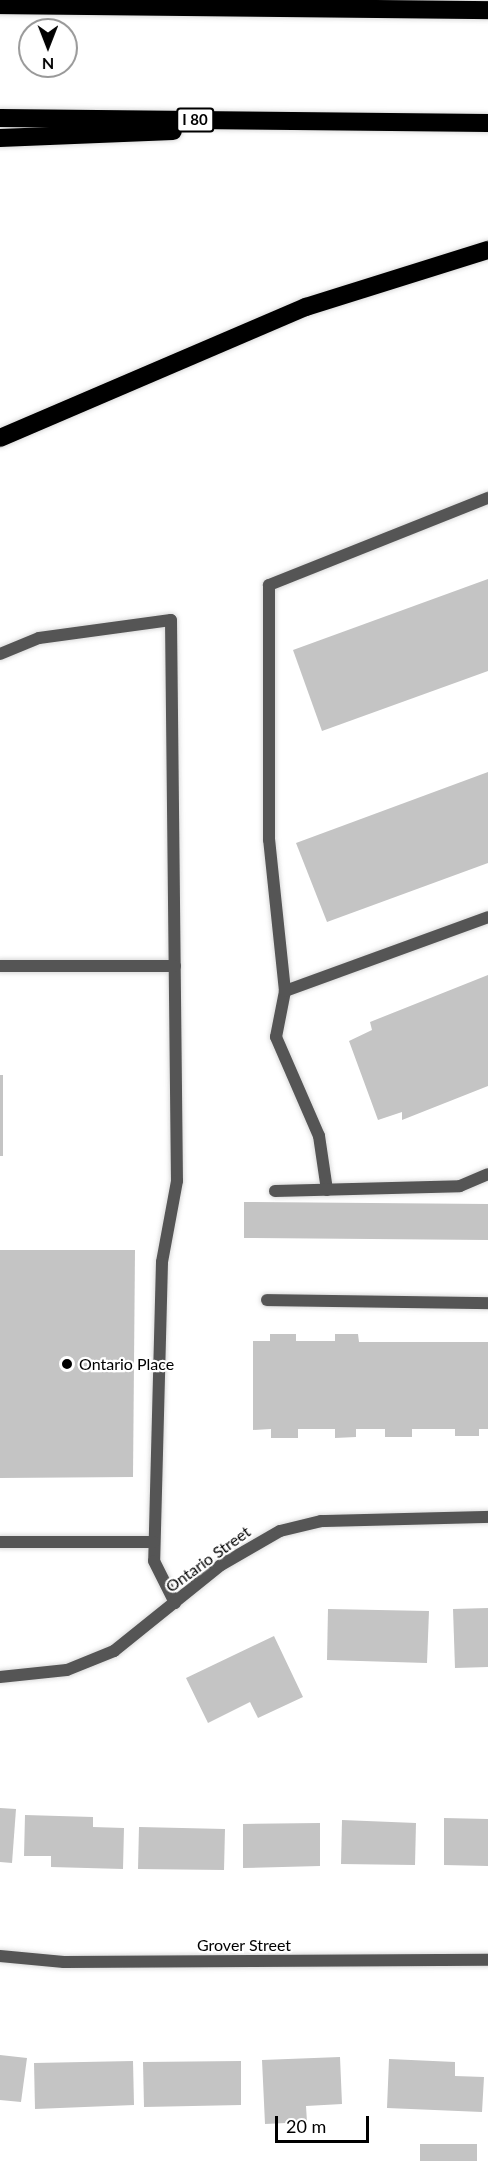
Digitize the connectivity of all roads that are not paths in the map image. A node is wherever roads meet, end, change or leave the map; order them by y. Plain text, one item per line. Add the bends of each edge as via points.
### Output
1 (0, 5) edge
2 (488, 10) edge
3 (0, 118) edge
4 (391, 122) junction
5 (488, 123) edge
6 (0, 138) edge
7 (488, 250) edge
8 (0, 438) edge
9 (488, 498) edge
10 (0, 654) edge
11 (488, 917) edge
12 (0, 966) edge
13 (175, 966) junction
14 (285, 990) junction
15 (488, 1174) edge
16 (327, 1190) junction
17 (274, 1191) dead end
18 (267, 1300) dead end
19 (488, 1303) edge
20 (488, 1517) edge
21 (0, 1542) edge
22 (154, 1542) junction
23 (175, 1603) junction
24 (0, 1677) edge
25 (0, 1956) edge
26 (488, 1960) edge

1 - 2 highway
3 - 4 highway, I 80
4 - 5 highway, I 80
4 - 6 highway
7 - 8 highway via 306,307
9 - 14 street via 269,585 269,840
10 - 13 street via 39,638 171,620
11 - 14 street
12 - 13 street
13 - 22 street via 177,1181 162,1262
14 - 16 street via 276,1036 319,1136
15 - 16 street via 460,1186
16 - 17 street
18 - 19 street
20 - 23 street, Ontario Street via 379,1518 300,1525 251,1545
21 - 22 street
22 - 23 street via 154,1561
23 - 24 street, Ontario Street via 114,1651 97,1659 40,1675
25 - 26 street, Grover Street via 64,1962

